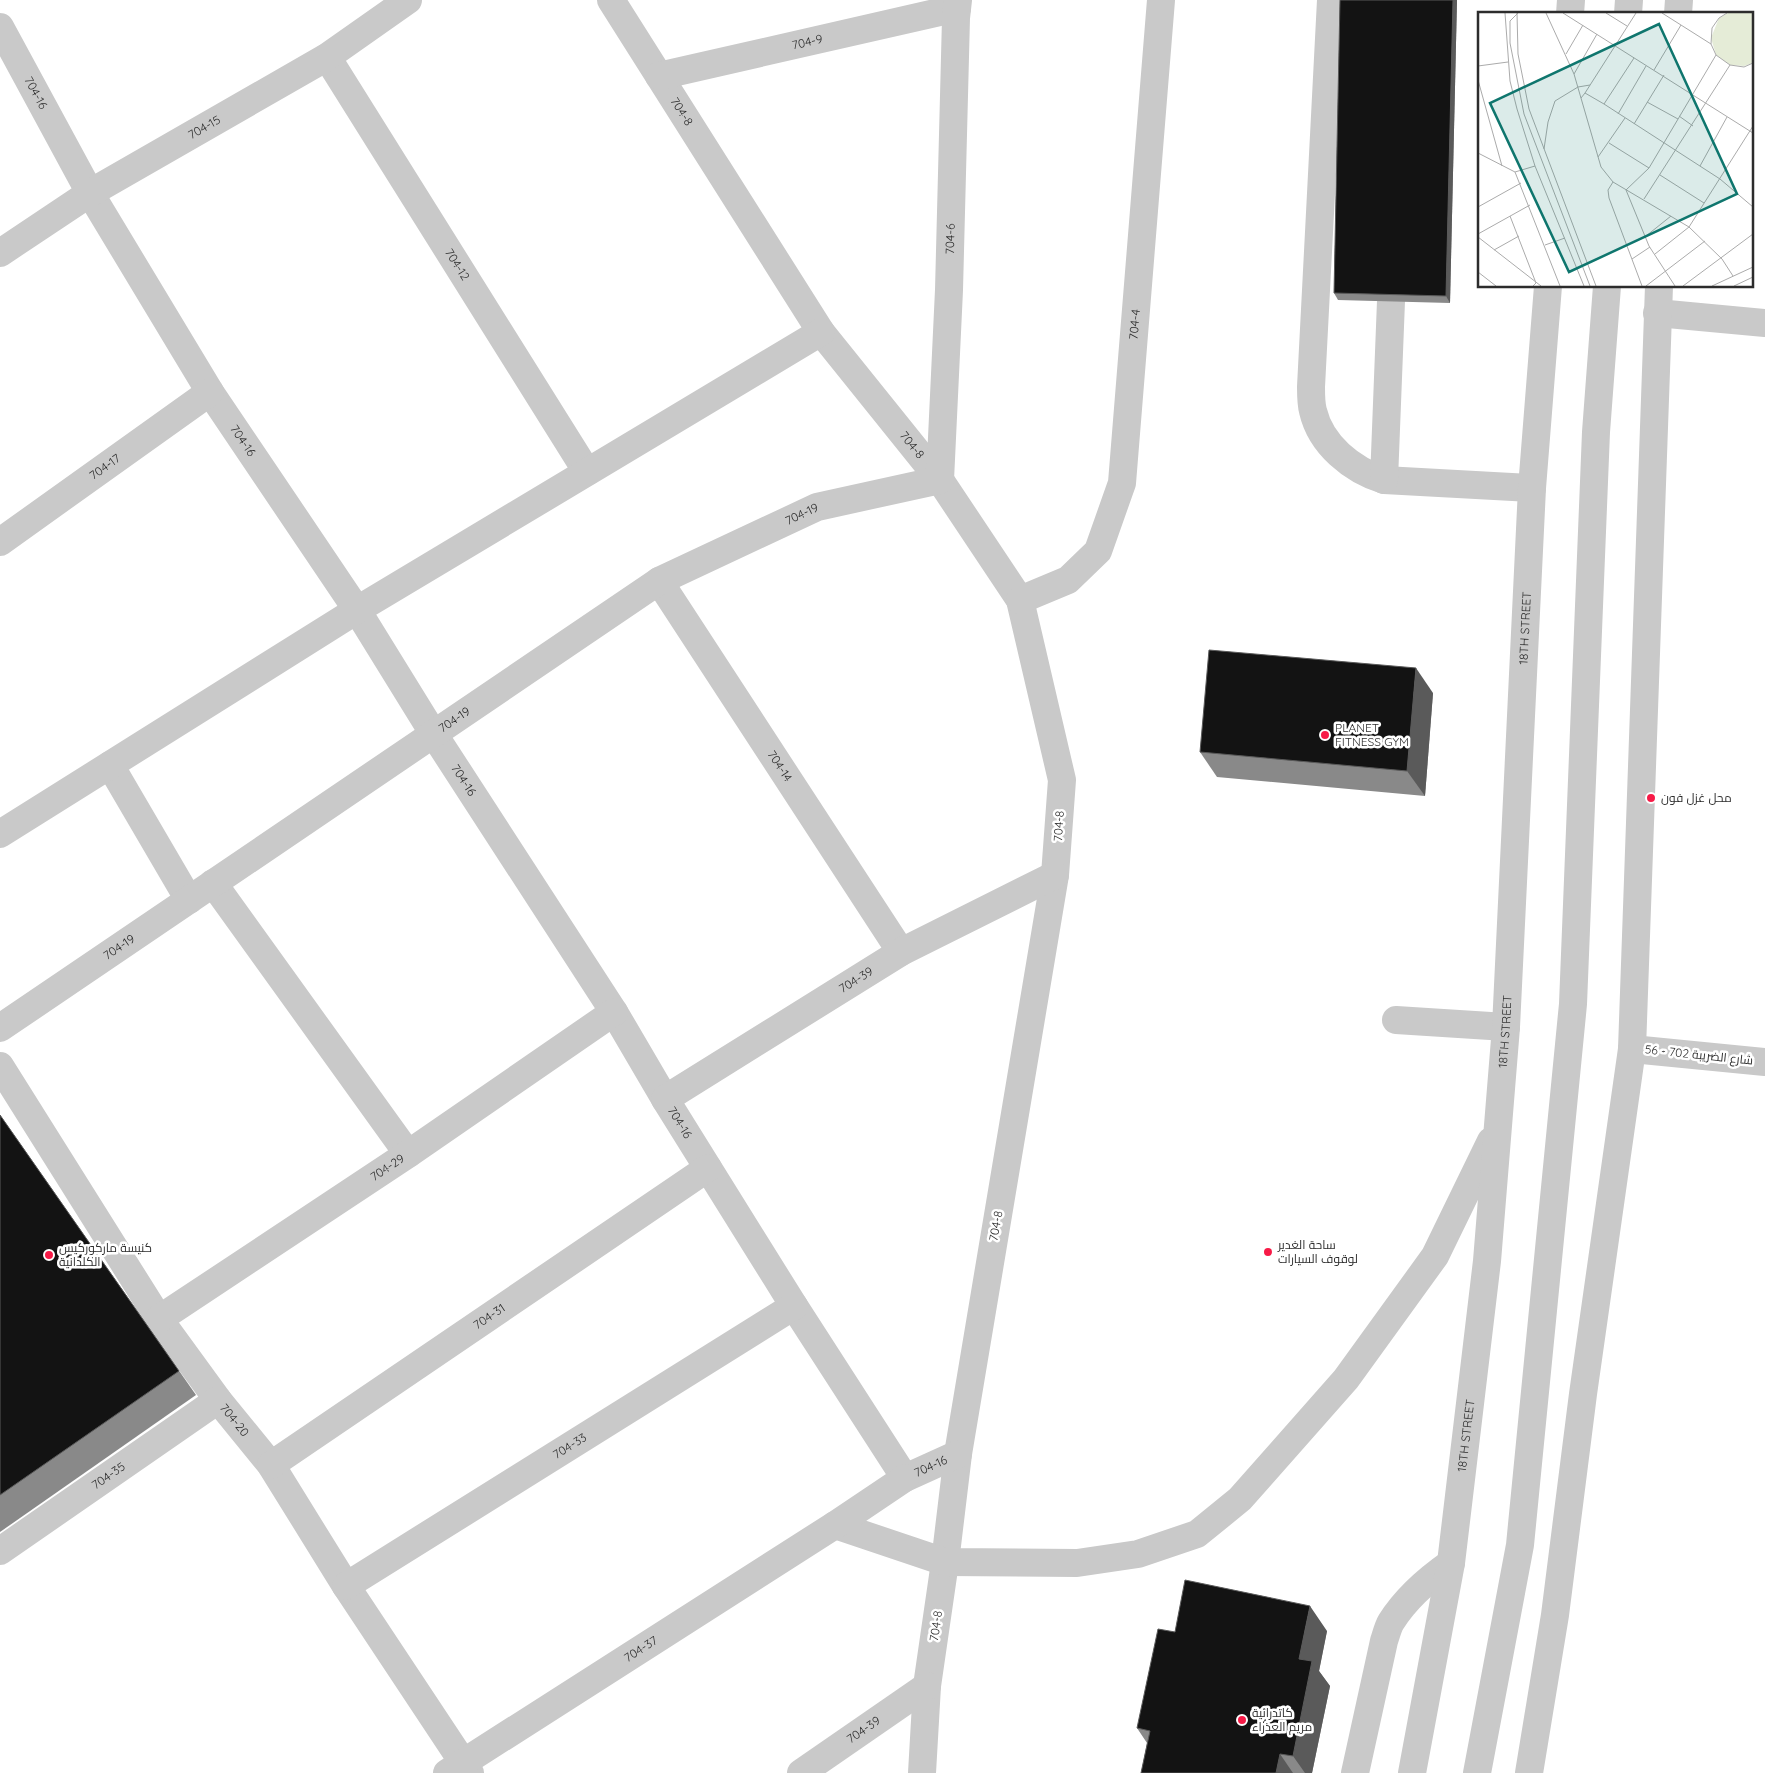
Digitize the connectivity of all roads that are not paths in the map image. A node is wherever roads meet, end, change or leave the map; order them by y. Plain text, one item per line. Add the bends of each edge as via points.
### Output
1 (408, 0) edge
2 (611, 0) edge
3 (1161, 0) edge
4 (1331, 0) edge
5 (957, 4) edge
6 (0, 27) edge
7 (327, 57) junction
8 (659, 76) junction
9 (90, 193) junction
10 (0, 253) edge
11 (1548, 288) edge
12 (1607, 288) edge
13 (1658, 300) edge
14 (1391, 301) edge
15 (1765, 322) edge
16 (821, 332) junction
17 (210, 392) junction
18 (587, 472) junction
19 (940, 480) junction
20 (1384, 480) junction
21 (1532, 488) junction
22 (0, 542) edge
23 (660, 581) junction
24 (1020, 600) junction
25 (357, 610) junction
26 (433, 733) junction
27 (110, 765) junction
28 (0, 834) edge
29 (1055, 874) junction
30 (213, 883) junction
31 (189, 900) junction
32 (901, 952) junction
33 (614, 1012) junction
34 (1396, 1020) dead end
35 (1506, 1027) junction
36 (0, 1028) edge
37 (1632, 1049) junction
38 (1765, 1062) edge
39 (0, 1066) edge
40 (665, 1099) junction
41 (1497, 1129) junction
42 (408, 1154) junction
43 (708, 1168) junction
44 (794, 1306) junction
45 (160, 1319) junction
46 (218, 1400) junction
47 (958, 1454) junction
48 (271, 1466) junction
49 (905, 1478) junction
50 (835, 1525) junction
51 (0, 1551) edge
52 (945, 1562) junction
53 (1451, 1563) junction
54 (346, 1586) junction
55 (927, 1686) junction
56 (460, 1769) edge
57 (801, 1773) edge
58 (922, 1773) edge
59 (1356, 1773) edge
60 (1412, 1773) edge
61 (1477, 1773) edge
62 (1528, 1773) edge

1 - 7 street, 704-15
2 - 8 street, 704-8
3 - 24 street, 704-4 via 1122,483 1098,551 1068,580
4 - 20 street via 1312,410 1320,431 1333,448 1351,465
5 - 8 street, 704-9
5 - 19 street, 704-6 via 950,290
6 - 9 street, 704-16
7 - 9 street, 704-15
7 - 18 street, 704-12
8 - 16 street, 704-8
9 - 10 street, 704-15
9 - 17 street, 704-16
11 - 21 street, 18TH STREET
12 - 61 street via 1596,432 1574,1004 1520,1546
13 - 15 street
13 - 37 street
14 - 20 street
16 - 18 street
16 - 19 street, 704-8
17 - 22 street, 704-17
17 - 25 street, 704-16
18 - 25 street
19 - 23 street, 704-19 via 817,507
19 - 24 street, 704-8
20 - 21 street
21 - 35 street, 18TH STREET
23 - 26 street, 704-19
23 - 32 street, 704-14
24 - 29 street, 704-8 via 1062,780
25 - 26 street, 704-16
25 - 27 street
26 - 30 street, 704-19
26 - 33 street, 704-16
27 - 28 street
27 - 31 street
29 - 32 street, 704-39
29 - 47 street, 704-8
30 - 31 street, 704-19
30 - 42 street
31 - 36 street, 704-19
32 - 40 street, 704-39
33 - 40 street, 704-16
33 - 42 street, 704-29
34 - 35 street
35 - 41 street, 18TH STREET
37 - 38 street, شارع الضريبة 702 - 56
37 - 62 street via 1555,1615
39 - 45 street, 704-20
40 - 43 street, 704-16
41 - 52 street via 1435,1256 1346,1379 1240,1499 1197,1534 1138,1554 1077,1563
41 - 53 street, 18TH STREET via 1487,1261
42 - 45 street, 704-29
43 - 44 street, 704-16
43 - 48 street, 704-31
44 - 49 street, 704-16
44 - 54 street, 704-33
45 - 46 street, 704-20
46 - 48 street, 704-20
46 - 51 street, 704-35
47 - 49 street, 704-16
47 - 52 street, 704-8
48 - 54 street, 704-20
49 - 50 street, 704-37
50 - 52 street
50 - 56 street, 704-37
52 - 55 street, 704-8
53 - 59 street via 1412,1596 1390,1623
53 - 60 street, 18TH STREET
54 - 56 street, 704-20
55 - 57 street, 704-39
55 - 58 street, 704-8

